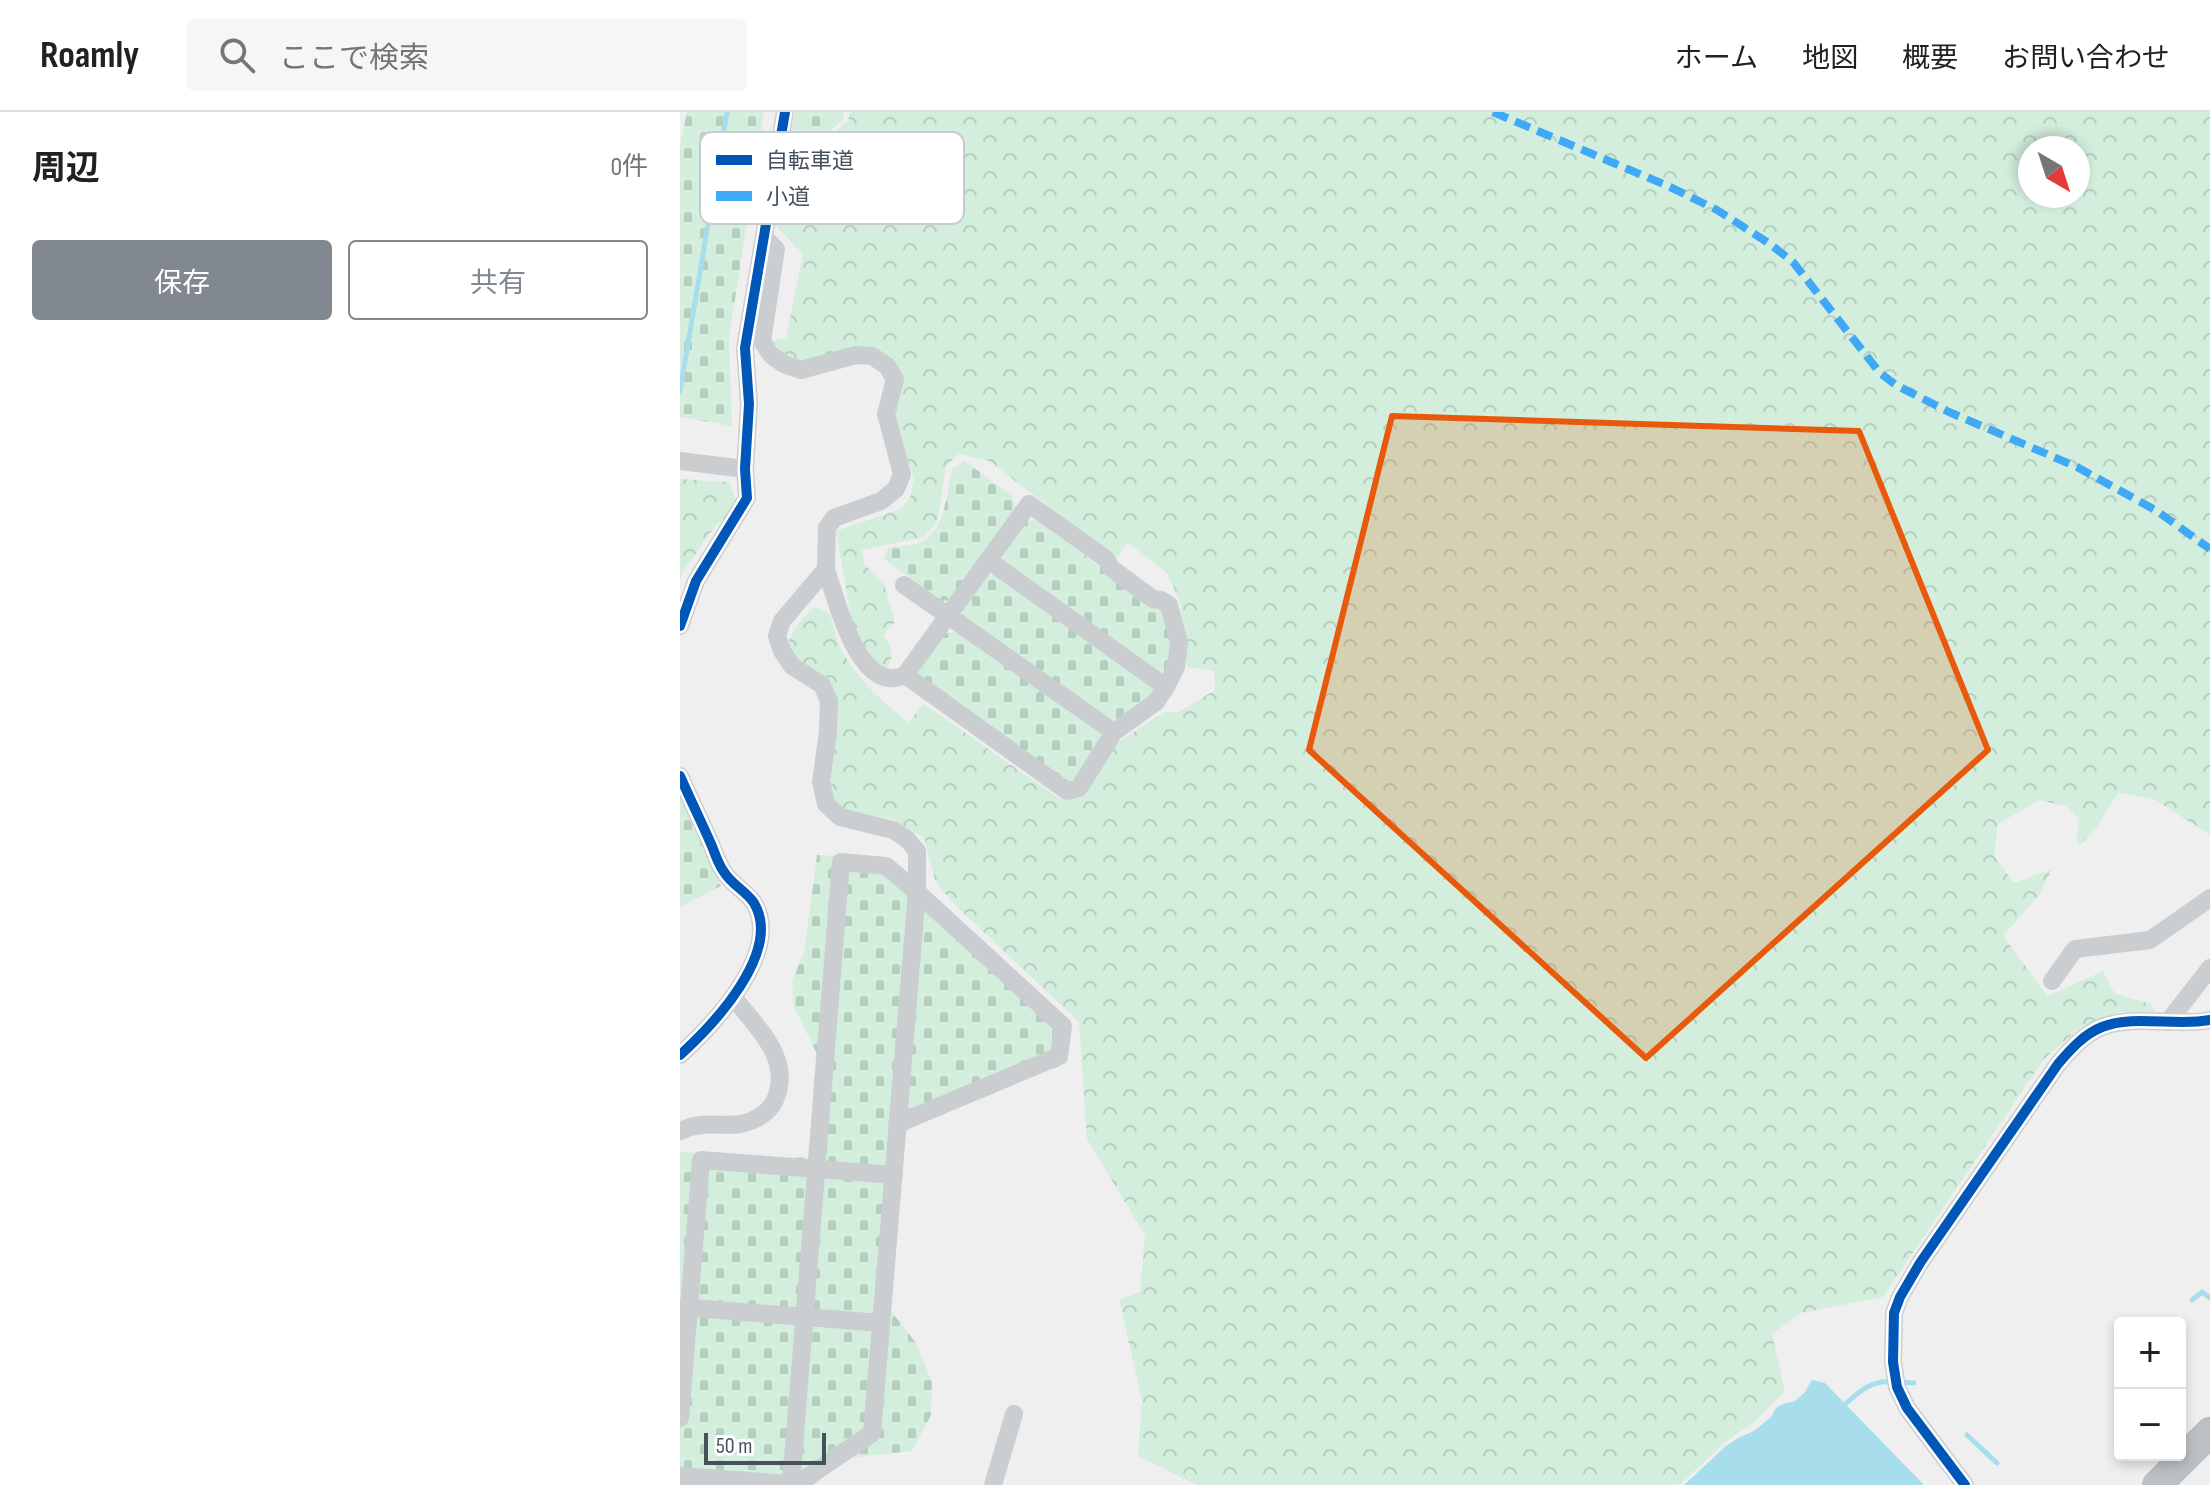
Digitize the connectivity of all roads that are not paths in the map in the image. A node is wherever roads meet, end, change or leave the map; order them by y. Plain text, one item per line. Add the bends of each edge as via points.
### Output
1 (785, 112) edge
2 (782, 132) edge
3 (766, 224) edge
4 (764, 237) junction
5 (680, 461) edge
6 (745, 469) junction
7 (988, 560) junction
8 (826, 569) junction
9 (904, 585) dead end
10 (948, 616) junction
11 (680, 626) edge
12 (905, 675) junction
13 (1166, 687) junction
14 (1114, 732) junction
15 (680, 776) edge
16 (917, 892) junction
17 (2210, 898) edge
18 (2210, 968) edge
19 (2052, 981) dead end
20 (734, 998) junction
21 (2210, 1020) edge
22 (2168, 1022) junction
23 (680, 1055) edge
24 (897, 1124) junction
25 (680, 1131) edge
26 (816, 1169) junction
27 (894, 1175) junction
28 (685, 1307) edge
29 (804, 1316) junction
30 (881, 1323) junction
31 (1014, 1414) dead end
32 (680, 1418) edge
33 (2210, 1432) edge
34 (2210, 1457) edge
35 (680, 1476) edge
36 (791, 1484) edge
37 (993, 1485) edge
38 (1965, 1485) edge
39 (2157, 1485) edge
40 (2182, 1485) edge

1 - 2 street
3 - 4 street
4 - 6 street via 745,348
4 - 8 street via 776,249 762,341 771,355 801,370 856,355 872,356 895,379 886,414 902,474 896,489 881,501 834,518 827,528
5 - 6 street
6 - 11 street via 747,498 696,581
7 - 10 street
7 - 13 street
7 - 13 street via 1029,504 1153,599 1169,605 1179,643
8 - 12 street via 851,642 875,673 885,678
8 - 16 street via 782,621 777,636 792,666 822,685 829,701 821,782 826,804 840,817 893,830 907,839 917,851
9 - 10 street
10 - 12 street
10 - 14 street
12 - 14 street via 1067,791 1079,788
13 - 14 street via 1156,702
15 - 20 street via 725,875 755,905 761,927 757,952
16 - 24 street
16 - 24 street via 1063,1026 1059,1056
16 - 26 street via 886,866 841,862
17 - 19 street via 2150,940 2075,949
18 - 22 street
20 - 23 street
20 - 25 street via 774,1050 781,1068 774,1104 762,1117 742,1124 696,1124
21 - 22 street
22 - 38 street via 2101,1027 2072,1049 1900,1297 1893,1322 1896,1381 1907,1408
24 - 27 street
26 - 27 street
26 - 28 street via 701,1160
26 - 29 street
27 - 30 street
28 - 29 street
28 - 32 street
29 - 30 street
29 - 36 street
30 - 36 street via 872,1433
31 - 37 street
33 - 39 highway
34 - 40 highway
35 - 36 street

